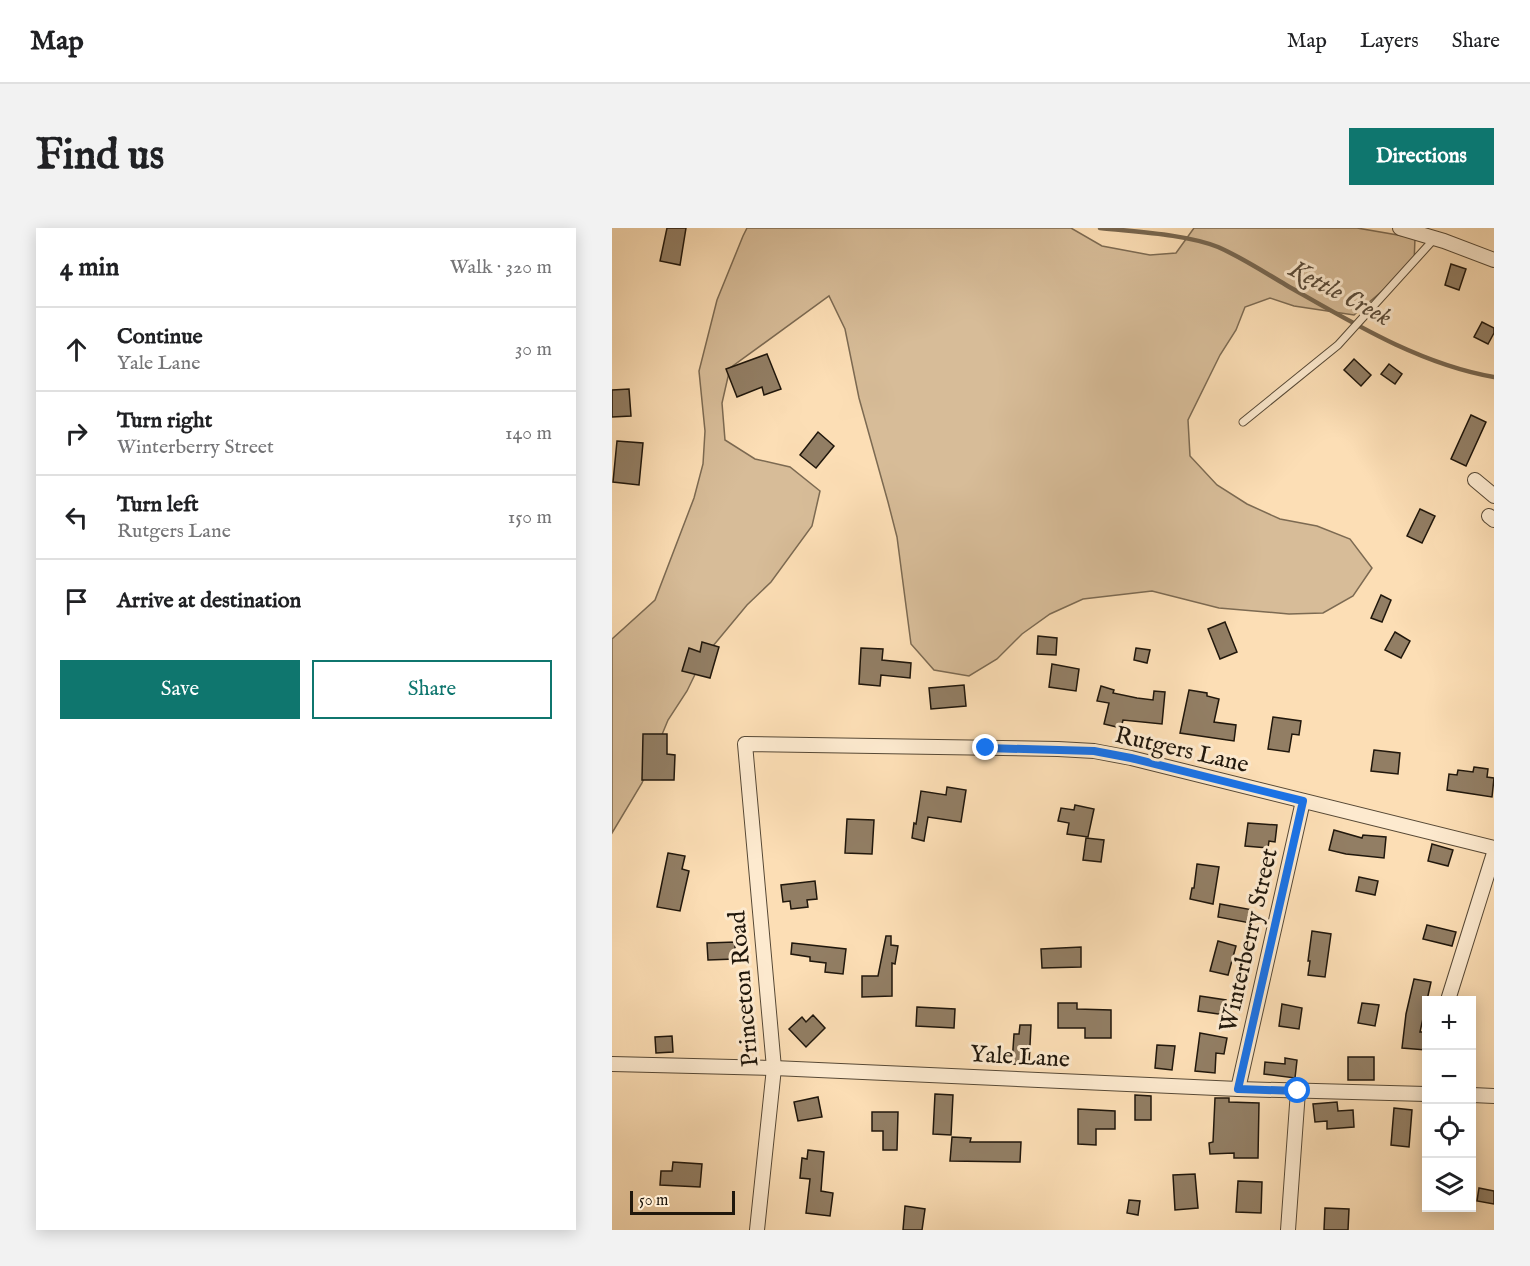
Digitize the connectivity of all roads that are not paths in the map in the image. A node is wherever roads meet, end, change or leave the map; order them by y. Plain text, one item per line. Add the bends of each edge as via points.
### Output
1 (1400, 228) edge
2 (1442, 236) edge
3 (1494, 260) edge
4 (1242, 422) dead end
5 (1474, 480) dead end
6 (1494, 496) edge
7 (745, 744) joint
8 (1303, 801) junction
9 (1494, 850) edge
10 (1449, 996) edge
11 (612, 1064) edge
12 (774, 1068) junction
13 (1238, 1089) junction
14 (1298, 1091) junction
15 (1422, 1094) edge
16 (1476, 1095) edge
17 (1494, 1096) edge
18 (757, 1230) edge
19 (1288, 1230) edge

1 - 2 street
2 - 3 street
2 - 4 lane via 1338,345
5 - 6 street
7 - 8 street, Rutgers Lane via 1094,751
7 - 12 street, Princeton Road
8 - 9 street, Rutgers Lane
8 - 13 street, Winterberry Street
9 - 10 street
11 - 12 street, Yale Lane
12 - 13 street, Yale Lane
12 - 18 street, Princeton Road
13 - 14 street, Yale Lane
14 - 15 street, Yale Lane
14 - 19 street
16 - 17 street

